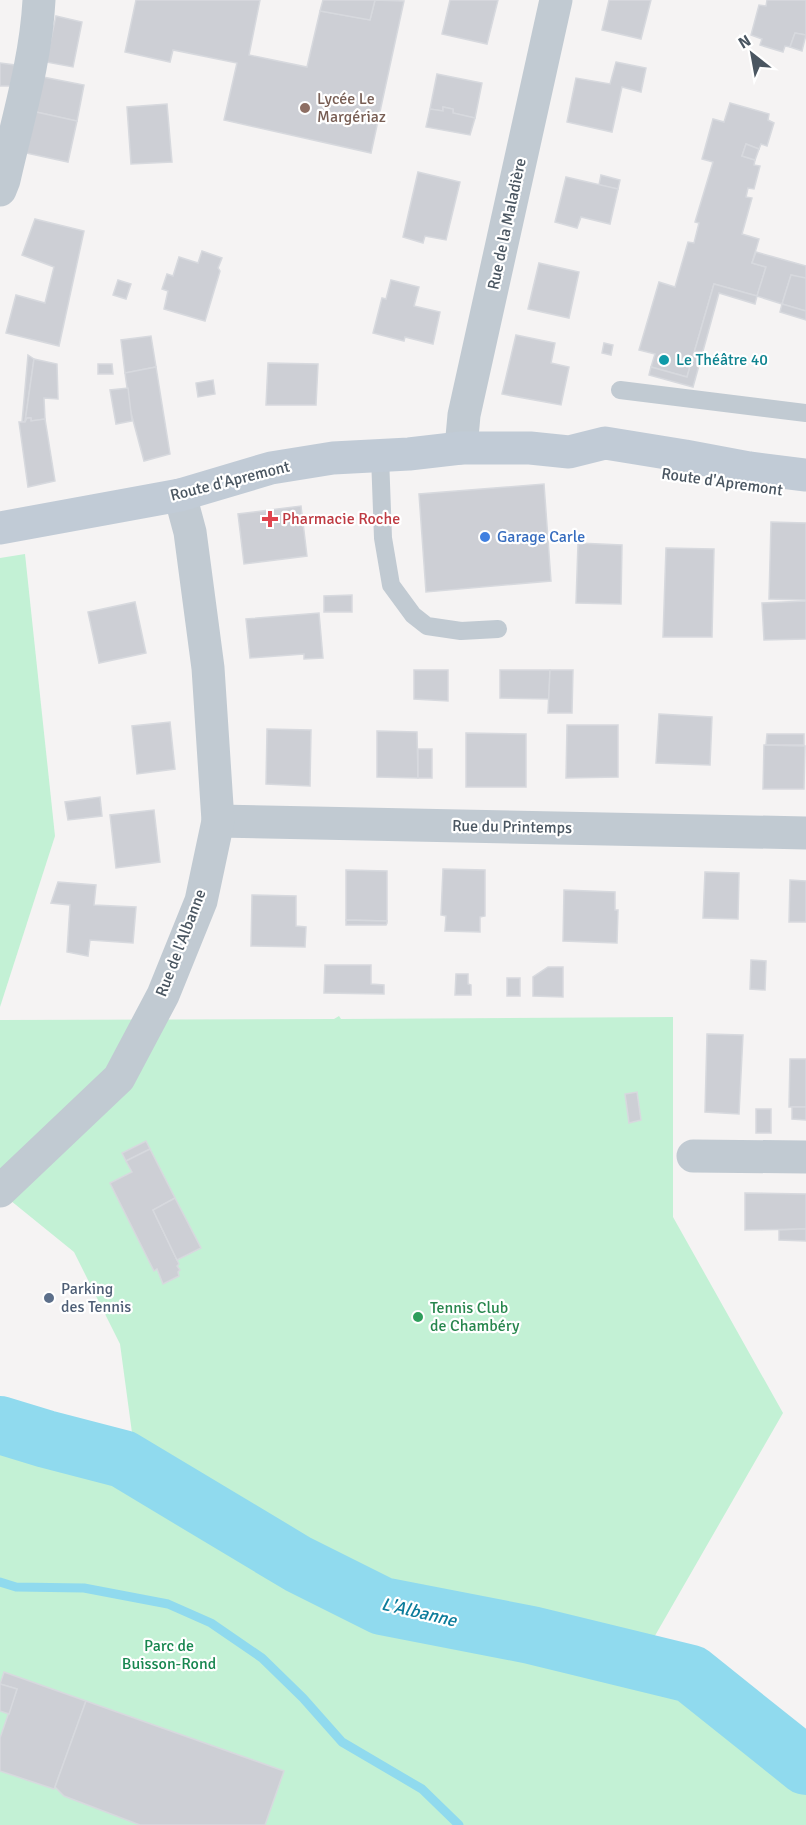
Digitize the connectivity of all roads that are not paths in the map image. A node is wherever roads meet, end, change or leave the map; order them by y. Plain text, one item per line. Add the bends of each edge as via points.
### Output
1 (39, 0) edge
2 (556, 0) edge
3 (0, 190) edge
4 (620, 390) dead end
5 (806, 413) edge
6 (461, 448) junction
7 (569, 452) junction
8 (380, 456) junction
9 (806, 475) edge
10 (806, 494) edge
11 (180, 495) junction
12 (0, 528) edge
13 (498, 629) dead end
14 (218, 821) junction
15 (806, 833) edge
16 (693, 1156) dead end
17 (806, 1157) edge
18 (0, 1191) edge

1 - 3 street via 38,24
2 - 6 street, Rue de la Maladière via 464,415
4 - 5 lane
6 - 7 main road, Route d'Apremont
6 - 8 main road, Route d'Apremont
7 - 9 main road, Route d'Apremont via 604,443
7 - 10 main road, Route d'Apremont via 593,465
8 - 11 main road, Route d'Apremont via 333,458 271,468
8 - 13 lane via 383,538 391,585 413,615 427,626 461,631
11 - 12 main road, Route d'Apremont
11 - 14 street, Rue de l'Albanne via 190,532 208,668
14 - 15 street, Rue du Printemps
14 - 18 street, Rue de l'Albanne via 201,902 163,994 119,1078
16 - 17 street

